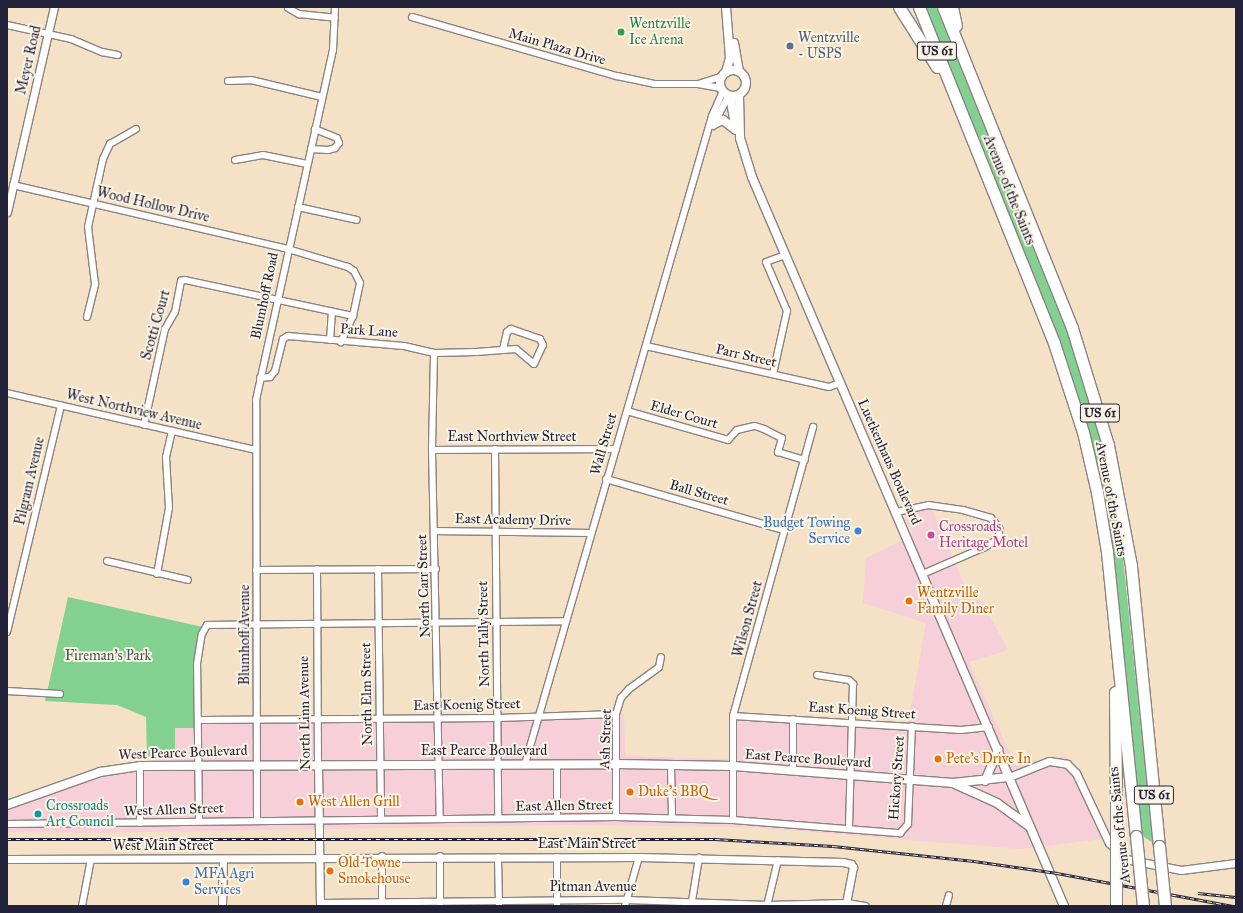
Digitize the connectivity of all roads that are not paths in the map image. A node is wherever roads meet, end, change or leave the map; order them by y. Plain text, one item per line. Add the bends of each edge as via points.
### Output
1 (54, 7) edge
2 (335, 7) edge
3 (727, 7) edge
4 (898, 7) edge
5 (919, 7) edge
6 (943, 7) edge
7 (952, 7) edge
8 (288, 8) dead end
9 (412, 17) dead end
10 (335, 18) junction
11 (7, 25) edge
12 (48, 34) junction
13 (960, 50) junction
14 (118, 55) dead end
15 (739, 71) junction
16 (724, 74) junction
17 (228, 81) dead end
18 (698, 84) junction
19 (726, 93) junction
20 (739, 96) junction
21 (955, 96) junction
22 (322, 97) junction
23 (714, 124) junction
24 (136, 129) dead end
25 (315, 129) junction
26 (736, 130) junction
27 (708, 132) junction
28 (740, 138) junction
29 (311, 149) junction
30 (235, 160) dead end
31 (307, 164) junction
32 (13, 185) junction
33 (92, 203) junction
34 (298, 207) junction
35 (7, 212) edge
36 (357, 220) dead end
37 (288, 249) junction
38 (785, 255) junction
39 (277, 301) junction
40 (332, 312) junction
41 (353, 316) junction
42 (87, 317) dead end
43 (330, 340) junction
44 (342, 342) junction
45 (646, 346) junction
46 (503, 350) junction
47 (434, 353) junction
48 (772, 374) junction
49 (260, 378) junction
50 (840, 383) junction
51 (7, 392) edge
52 (61, 405) junction
53 (627, 411) junction
54 (144, 425) junction
55 (813, 427) dead end
56 (172, 431) junction
57 (495, 449) junction
58 (616, 449) junction
59 (256, 450) junction
60 (432, 450) junction
61 (805, 460) junction
62 (606, 479) junction
63 (896, 512) junction
64 (784, 530) junction
65 (434, 531) junction
66 (495, 532) junction
67 (591, 533) junction
68 (107, 561) dead end
69 (317, 569) junction
70 (378, 569) junction
71 (436, 569) junction
72 (256, 570) junction
73 (157, 574) junction
74 (923, 574) junction
75 (188, 580) dead end
76 (495, 622) junction
77 (565, 622) junction
78 (1115, 622) junction
79 (256, 623) junction
80 (317, 623) junction
81 (378, 623) junction
82 (437, 623) junction
83 (7, 632) edge
84 (661, 657) dead end
85 (817, 675) dead end
86 (7, 692) edge
87 (60, 694) dead end
88 (616, 714) junction
89 (538, 716) junction
90 (733, 716) junction
91 (438, 718) junction
92 (498, 718) junction
93 (317, 719) junction
94 (379, 719) junction
95 (792, 719) junction
96 (199, 720) junction
97 (258, 720) junction
98 (850, 722) junction
99 (912, 726) junction
100 (989, 727) junction
101 (998, 750) junction
102 (199, 764) junction
103 (257, 764) junction
104 (318, 764) junction
105 (379, 764) junction
106 (439, 764) junction
107 (498, 764) junction
108 (525, 764) junction
109 (556, 764) junction
110 (617, 764) junction
111 (671, 765) junction
112 (140, 766) junction
113 (733, 766) junction
114 (793, 770) junction
115 (851, 775) junction
116 (1009, 777) junction
117 (909, 779) junction
118 (984, 780) junction
119 (952, 783) junction
120 (7, 805) edge
121 (557, 817) junction
122 (616, 817) junction
123 (440, 818) junction
124 (498, 818) junction
125 (672, 818) junction
126 (318, 819) junction
127 (380, 819) junction
128 (257, 820) junction
129 (733, 820) junction
130 (199, 821) junction
131 (140, 823) junction
132 (7, 824) edge
133 (849, 827) junction
134 (1030, 827) junction
135 (905, 830) joint
136 (320, 856) junction
137 (382, 856) junction
138 (440, 856) junction
139 (498, 857) junction
140 (556, 857) junction
141 (639, 857) junction
142 (699, 858) junction
143 (7, 859) edge
144 (91, 859) junction
145 (223, 859) junction
146 (778, 860) junction
147 (1236, 863) edge
148 (949, 895) dead end
149 (692, 901) junction
150 (498, 903) edge
151 (557, 903) edge
152 (626, 903) edge
153 (320, 904) edge
154 (382, 904) edge
155 (440, 904) edge
156 (768, 905) edge
157 (845, 905) edge
158 (82, 906) edge
159 (222, 906) edge
160 (865, 906) edge
161 (946, 906) edge
162 (1064, 906) edge
163 (1116, 906) edge
164 (1143, 906) edge
165 (1165, 906) edge

1 - 12 street, Meyer Road
2 - 10 street, Blumhoff Road
3 - 15 main road
3 - 16 main road via 730,58
4 - 21 highway
5 - 21 highway, Avenue of the Saints / US 61
6 - 13 highway, Avenue of the Saints / US 61
7 - 13 highway
8 - 10 street via 299,14
9 - 18 street, Main Plaza Drive via 617,76 654,84
10 - 22 street, Blumhoff Road via 334,50
11 - 12 street
12 - 14 street via 71,38 102,52
12 - 32 street, Meyer Road
13 - 165 highway, Avenue of the Saints / US 61, bridge via 1072,328 1108,444 1130,566
15 - 16 main road
15 - 20 main road via 747,80 747,86
16 - 18 street, Main Plaza Drive
16 - 19 main road
17 - 22 street via 251,80
18 - 19 street, Main Plaza Drive
19 - 20 main road
19 - 23 street, Wall Street
19 - 26 main road, Luetkenhaus Boulevard
19 - 27 street, Wall Street via 712,116
20 - 28 main road, Luetkenhaus Boulevard
21 - 78 highway, Avenue of the Saints / US 61 via 1043,315 1074,402 1100,507
22 - 25 street, Blumhoff Road
23 - 26 main road via 723,120
23 - 27 street, Wall Street
24 - 33 street via 110,144 103,159
25 - 29 street, Blumhoff Road
25 - 29 street via 337,138 339,143 335,148 328,150
26 - 28 main road, Luetkenhaus Boulevard
27 - 45 street, Wall Street
28 - 38 main road, Luetkenhaus Boulevard via 752,177
29 - 31 street, Blumhoff Road
30 - 31 street via 263,155
31 - 34 street, Blumhoff Road
32 - 33 street, Wood Hollow Drive
32 - 35 street, Meyer Road
33 - 37 street, Wood Hollow Drive
33 - 42 street via 88,226 94,284
34 - 36 street
34 - 37 street, Blumhoff Road
37 - 39 street, Blumhoff Road
37 - 41 street, Wood Hollow Drive via 354,271 360,283
38 - 48 street via 766,262 787,311
38 - 50 main road, Luetkenhaus Boulevard
39 - 40 street
39 - 49 street, Blumhoff Road
39 - 54 street, Scotti Court via 181,281 175,312 165,329
40 - 41 street
40 - 43 street
41 - 44 street, Wood Hollow Drive
43 - 44 street, Park Lane
43 - 49 street, Park Lane via 288,336 283,339 275,371 270,377
44 - 47 street, Park Lane via 404,346
45 - 48 street, Parr Street
45 - 53 street, Wall Street
46 - 46 street, Park Lane via 507,332 511,329 540,339 543,345 534,364 531,364 522,351
46 - 47 street, Park Lane
47 - 60 street, North Carr Street
48 - 50 street, Parr Street via 829,387
49 - 59 street, Blumhoff Road via 256,400
50 - 63 main road, Luetkenhaus Boulevard
51 - 52 street, West Northview Avenue
52 - 54 street, West Northview Avenue
52 - 83 street, Pilgram Avenue
53 - 58 street, Wall Street
53 - 61 street, Elder Court via 728,440 736,430 755,426 764,428 782,438 778,452
54 - 56 street, West Northview Avenue
55 - 61 street, Wilson Street
56 - 59 street, West Northview Avenue
56 - 73 street via 166,457 169,508
57 - 58 street, East Northview Street
57 - 60 street, East Northview Street
57 - 66 street, North Tally Street
58 - 62 street, Wall Street
59 - 72 street, Blumhoff Avenue
60 - 65 street, North Carr Street
61 - 64 street, Wilson Street
62 - 64 street, Ball Street
62 - 67 street, Wall Street
63 - 74 main road, Luetkenhaus Boulevard
63 - 74 street via 928,505 963,510 991,518 999,528 999,535 995,541 986,547
64 - 90 street, Wilson Street
65 - 66 street, East Academy Drive
65 - 71 street, North Carr Street
66 - 67 street, East Academy Drive
66 - 76 street, North Tally Street
67 - 77 street, Wall Street
68 - 73 street
69 - 70 street
69 - 72 street
69 - 80 street, North Linn Avenue
70 - 71 street
70 - 81 street, North Elm Street
71 - 82 street, North Carr Street
72 - 79 street, Blumhoff Avenue
73 - 75 street
74 - 100 main road, Luetkenhaus Boulevard
76 - 77 street
76 - 82 street
76 - 92 street, North Tally Street
77 - 89 street, Wall Street
78 - 163 highway, bridge
78 - 164 highway, Avenue of the Saints / US 61, bridge
79 - 80 street
79 - 96 street via 212,623 204,627 197,664
79 - 97 street, Blumhoff Avenue
80 - 81 street
80 - 93 street, North Linn Avenue
81 - 82 street
81 - 94 street, North Elm Street
82 - 91 street, North Carr Street
84 - 88 street, Ash Street via 659,667 621,698
85 - 98 street via 849,680 853,684
86 - 87 street
88 - 89 street, East Koenig Street
88 - 110 street, Ash Street
89 - 92 street, East Koenig Street
89 - 108 street, Wall Street
90 - 95 street, East Koenig Street
90 - 113 street, Wilson Street
91 - 92 street, East Koenig Street
91 - 94 street, East Koenig Street
91 - 106 street, North Carr Street
92 - 107 street, North Tally Street
93 - 94 street, East Koenig Street
93 - 97 street, East Koenig Street
93 - 104 street, North Linn Avenue
94 - 105 street, North Elm Street
95 - 98 street, East Koenig Street
95 - 114 street
96 - 97 street, East Koenig Street
96 - 102 street
97 - 103 street, Blumhoff Avenue
98 - 99 street, East Koenig Street
98 - 115 street
99 - 100 street, East Koenig Street via 961,730
99 - 117 street, Hickory Street
100 - 101 main road, Luetkenhaus Boulevard
101 - 116 main road, Luetkenhaus Boulevard
101 - 118 main road
102 - 103 main road, West Pearce Boulevard
102 - 112 main road, West Pearce Boulevard
102 - 130 street
103 - 104 main road, West Pearce Boulevard
103 - 128 street, Blumhoff Avenue
104 - 105 main road, East Pearce Boulevard
104 - 126 street, North Linn Avenue
105 - 106 main road, East Pearce Boulevard
105 - 127 street, North Elm Street
106 - 107 main road, East Pearce Boulevard
106 - 123 street, North Carr Street
107 - 108 main road, East Pearce Boulevard
107 - 124 street, North Tally Street
108 - 109 main road, East Pearce Boulevard
109 - 110 main road, East Pearce Boulevard
109 - 121 street
110 - 111 main road, East Pearce Boulevard
110 - 122 street, Ash Street
111 - 113 main road, East Pearce Boulevard
111 - 125 street
112 - 120 main road, West Pearce Boulevard via 111,768
112 - 131 street
113 - 114 main road, East Pearce Boulevard
113 - 129 street, Wilson Street
114 - 115 main road, East Pearce Boulevard
115 - 117 main road, East Pearce Boulevard
115 - 133 street
116 - 118 main road, East Pearce Boulevard
116 - 134 main road, Luetkenhaus Boulevard
116 - 147 street, East Pearce Boulevard via 1049,761 1067,764 1080,779 1109,843 1126,859 1180,870
117 - 119 main road, East Pearce Boulevard
117 - 135 street, Hickory Street via 908,824
118 - 119 main road, East Pearce Boulevard
119 - 134 main road via 997,803
121 - 122 street, East Allen Street
121 - 124 street, East Allen Street
122 - 125 street, East Allen Street
123 - 124 street, East Allen Street
123 - 127 street, East Allen Street
125 - 129 street, East Allen Street
126 - 127 street, East Allen Street
126 - 128 street, West Allen Street
126 - 136 street, North Linn Avenue
128 - 130 street, West Allen Street
129 - 133 street, East Allen Street
130 - 131 street, West Allen Street
131 - 132 street, West Allen Street
133 - 135 street, East Allen Street via 900,833
134 - 162 main road, Luetkenhaus Boulevard
136 - 137 street, East Main Street
136 - 145 street, West Main Street
136 - 153 street, North Linn Avenue
137 - 138 street, East Main Street
137 - 154 street
138 - 139 street, East Main Street
138 - 155 street
139 - 140 street, East Main Street
139 - 150 street
140 - 141 street, East Main Street
140 - 151 street
141 - 142 street, East Main Street
141 - 152 street
142 - 146 street, East Main Street
142 - 149 street
143 - 144 street, West Main Street
144 - 145 street, West Main Street
144 - 158 street
145 - 159 street
146 - 156 street
146 - 157 street, East Main Street via 843,862 853,865
148 - 161 street
149 - 152 street, Pitman Avenue
149 - 156 street, Pitman Avenue
150 - 151 street, Pitman Avenue
150 - 155 street, Pitman Avenue
151 - 152 street, Pitman Avenue
153 - 154 street, Pitman Avenue
154 - 155 street, Pitman Avenue
156 - 157 street, Pitman Avenue
157 - 160 street, Pitman Avenue

